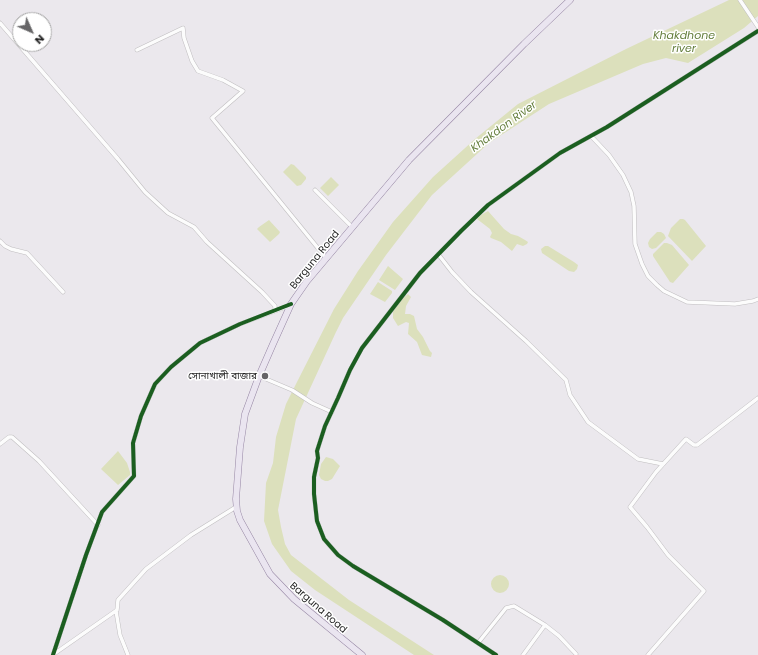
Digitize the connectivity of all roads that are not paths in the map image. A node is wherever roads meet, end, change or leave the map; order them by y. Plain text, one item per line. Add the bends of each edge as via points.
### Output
1 (570, 0) edge
2 (740, 0) edge
3 (0, 23) edge
4 (758, 27) edge
5 (758, 31) edge
6 (137, 50) dead end
7 (591, 136) junction
8 (315, 190) dead end
9 (352, 227) junction
10 (0, 241) edge
11 (438, 254) junction
12 (326, 258) junction
13 (63, 292) dead end
14 (758, 298) edge
15 (291, 304) junction
16 (275, 311) junction
17 (259, 376) junction
18 (758, 398) edge
19 (332, 412) junction
20 (0, 444) edge
21 (663, 464) junction
22 (237, 507) junction
23 (98, 525) junction
24 (116, 611) junction
25 (545, 625) junction
26 (478, 643) junction
27 (576, 654) dead end
28 (54, 655) edge
29 (128, 655) edge
30 (362, 655) edge
31 (496, 655) edge
32 (523, 655) edge
33 (648, 655) edge

1 - 9 main road, Barguna Road via 409,160
2 - 4 street
3 - 16 street via 145,192 168,214 194,227 206,242 262,292 275,306
5 - 7 street
6 - 12 street via 183,28 192,61 198,71 243,91 212,118
7 - 11 street via 560,153 488,206
7 - 14 street via 623,175 628,186 634,206 635,244 648,276 657,285 674,297 687,302 735,304
8 - 9 street
9 - 12 main road, Barguna Road
10 - 13 street via 5,246 27,253
11 - 19 street via 420,273 362,348
11 - 21 street via 471,292 566,380 570,395 588,422 638,459
12 - 15 main road, Barguna Road
15 - 16 street
15 - 17 main road, Barguna Road
16 - 23 street via 240,324 200,344 171,367 155,384 133,443 134,476 102,512
17 - 19 street via 292,390
17 - 22 main road, Barguna Road via 245,414 240,447
18 - 21 street via 697,445 686,439
19 - 26 street via 319,442 314,477 317,521 324,539 338,555 353,566
20 - 23 street via 12,437 39,461
21 - 33 street via 629,509 647,527 668,555 704,591
22 - 24 street via 146,569 118,600
22 - 30 main road, Barguna Road via 240,520 270,574 294,599
23 - 28 street
24 - 28 street
24 - 29 street via 120,635
25 - 26 street via 514,606 506,608
25 - 27 street
25 - 32 street
26 - 31 street

